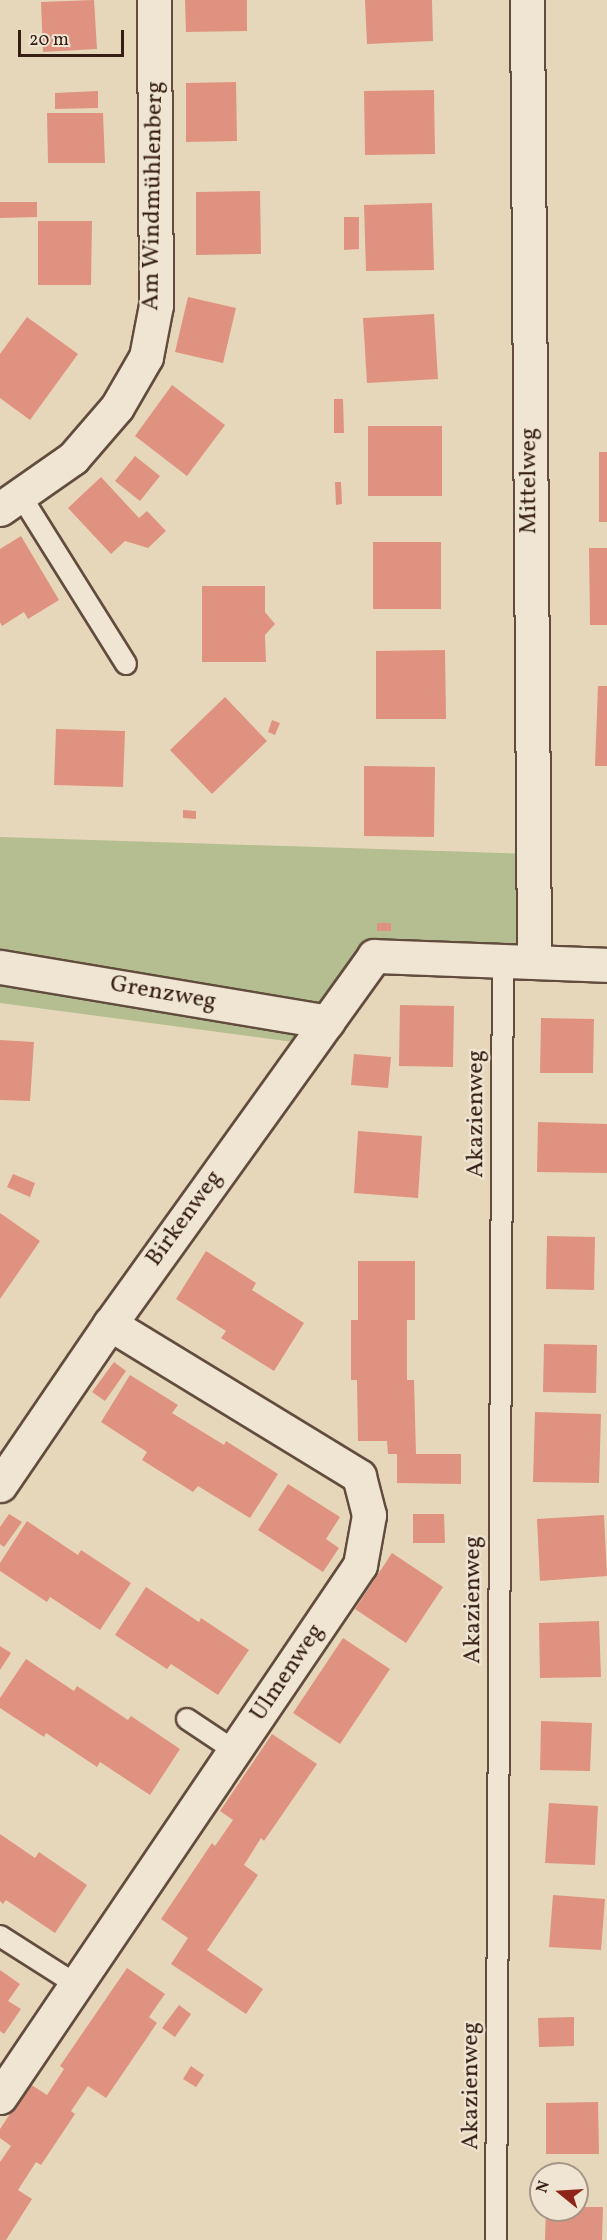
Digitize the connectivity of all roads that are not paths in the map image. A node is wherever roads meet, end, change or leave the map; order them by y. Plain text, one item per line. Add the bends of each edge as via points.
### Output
1 (154, 0) edge
2 (527, 0) edge
3 (11, 503) edge
4 (126, 664) dead end
5 (518, 962) junction
6 (607, 965) edge
7 (0, 967) edge
8 (327, 1022) junction
9 (110, 1324) junction
10 (0, 1485) edge
11 (187, 1719) dead end
12 (235, 1751) junction
13 (0, 1936) edge
14 (77, 1985) junction
15 (0, 2097) edge
16 (496, 2240) edge

1 - 3 street, Am Windmühlenberg via 156,304 146,357 117,407 73,458
2 - 5 street, Mittelweg
3 - 4 lane
5 - 6 street
5 - 8 street, Birkenweg via 374,956
5 - 16 lane, Akazienweg
7 - 8 street, Grenzweg
8 - 9 street, Birkenweg
9 - 10 street, Birkenweg
9 - 12 street, Ulmenweg via 359,1476 369,1515 360,1565
11 - 12 lane
12 - 14 street, Ulmenweg
13 - 14 lane
14 - 15 street, Ulmenweg

